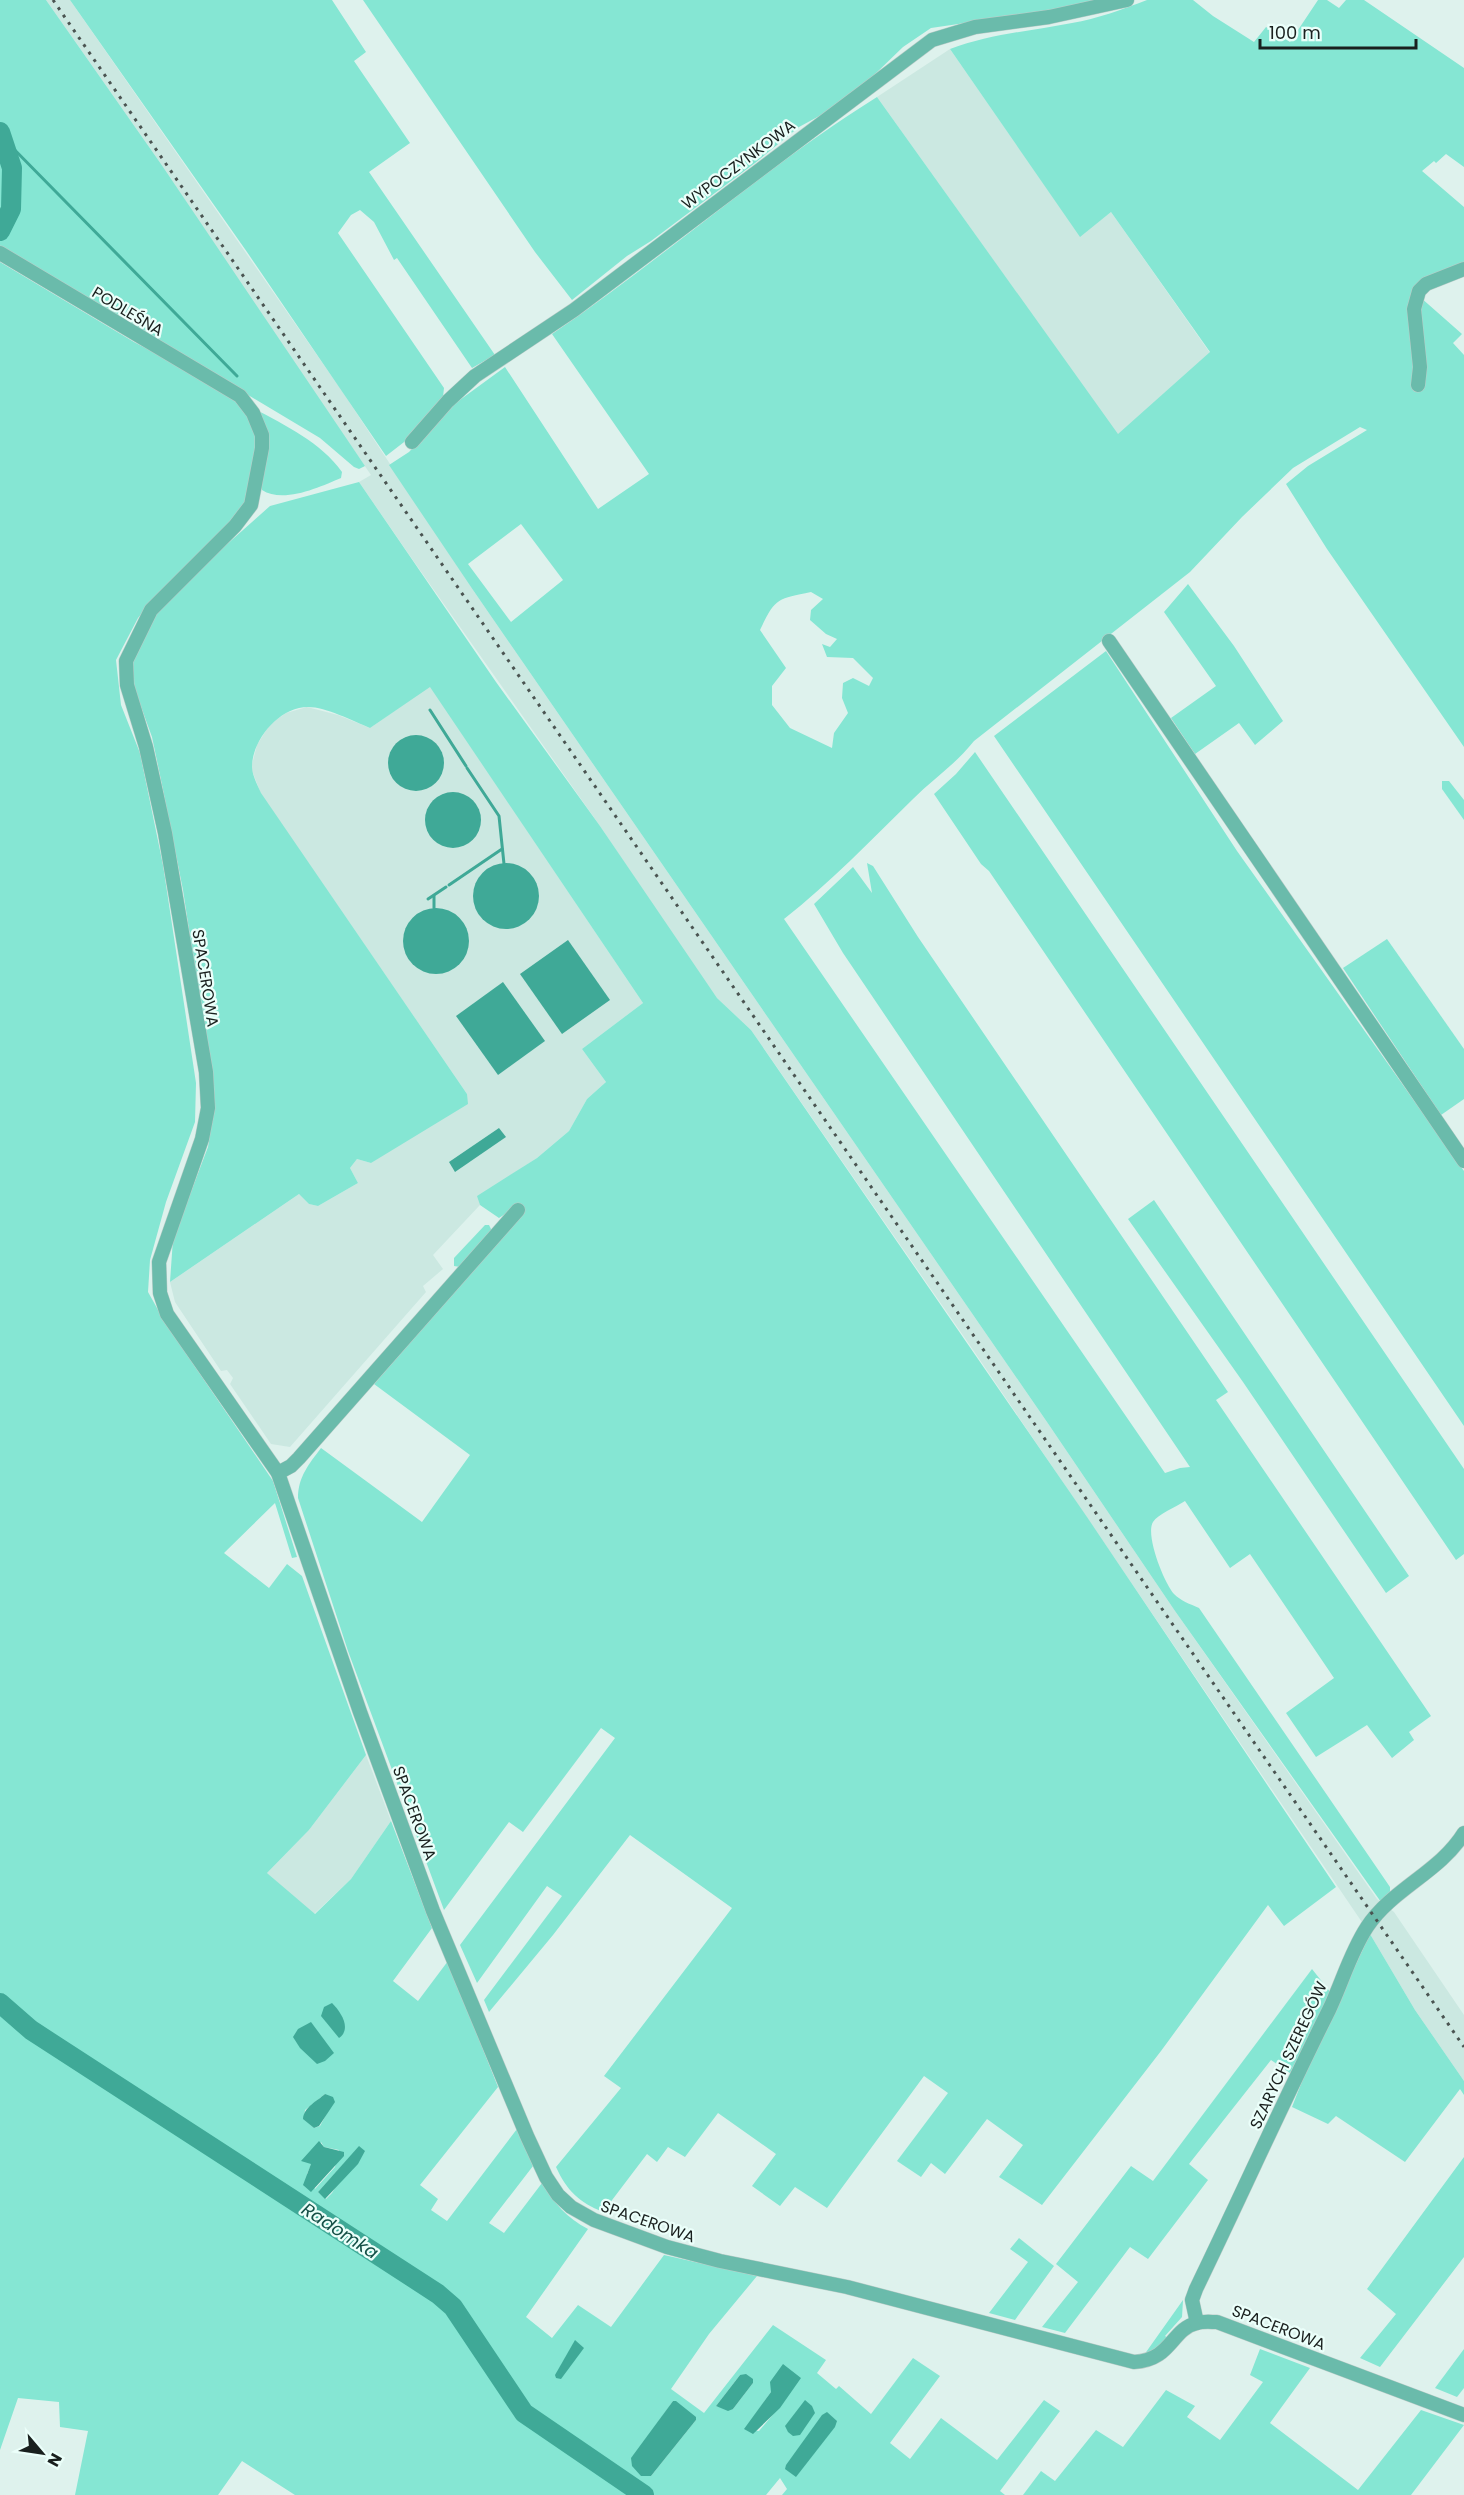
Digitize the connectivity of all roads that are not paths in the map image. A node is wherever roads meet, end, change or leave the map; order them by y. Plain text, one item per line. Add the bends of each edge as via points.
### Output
1 (1127, 0) edge
2 (1, 253) edge
3 (1464, 270) edge
4 (1418, 385) dead end
5 (412, 442) dead end
6 (253, 497) joint
7 (1109, 641) dead end
8 (1464, 1161) edge
9 (518, 1210) dead end
10 (278, 1473) junction
11 (1464, 1833) edge
12 (1197, 2323) junction
13 (1464, 2415) edge

1 - 5 street, WYPOCZYNKOWA via 1049,17 975,27 932,40 573,310 475,376
2 - 6 street, PODLEŚNA via 240,396 262,435
3 - 4 street via 1426,284 1419,291 1414,309
6 - 10 street, SPACEROWA via 244,516 151,610 126,662 127,685 165,833 206,1072 208,1108 202,1139 159,1262 160,1293 166,1314
7 - 8 street
9 - 10 street via 294,1463
10 - 12 street, SPACEROWA via 433,1911 527,2136 549,2182 566,2202 594,2220 686,2253 847,2287 1118,2360 1153,2359
11 - 12 street, SZARYCH SZEREGÓW via 1445,1857 1379,1913 1354,1950 1196,2289 1192,2300
12 - 13 street, SPACEROWA via 1217,2322 1234,2327

